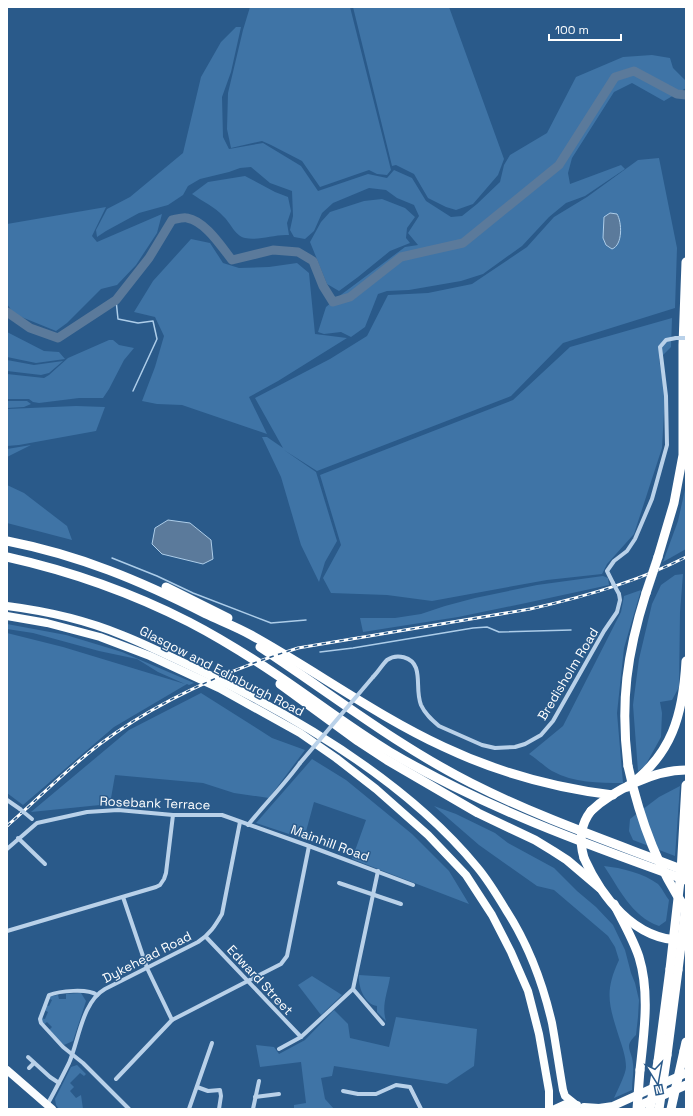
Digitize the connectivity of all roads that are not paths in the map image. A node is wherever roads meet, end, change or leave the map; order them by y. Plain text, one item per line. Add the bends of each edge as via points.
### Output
1 (686, 262) edge
2 (686, 338) edge
3 (7, 538) edge
4 (7, 541) edge
5 (7, 558) edge
6 (102, 585) junction
7 (7, 606) edge
8 (208, 615) junction
9 (7, 616) edge
10 (686, 661) edge
11 (365, 703) junction
12 (328, 711) junction
13 (686, 770) edge
14 (686, 785) edge
15 (627, 787) junction
16 (613, 795) junction
17 (7, 800) edge
18 (174, 815) junction
19 (240, 822) junction
20 (37, 823) junction
21 (248, 825) junction
22 (508, 827) junction
23 (18, 838) junction
24 (309, 846) junction
25 (7, 849) edge
26 (45, 864) dead end
27 (378, 871) junction
28 (686, 871) edge
29 (686, 880) edge
30 (339, 883) dead end
31 (413, 885) dead end
32 (600, 888) junction
33 (372, 894) junction
34 (124, 897) junction
35 (401, 904) dead end
36 (614, 904) junction
37 (686, 905) edge
38 (686, 909) edge
39 (7, 931) edge
40 (206, 937) junction
41 (686, 939) edge
42 (147, 968) junction
43 (674, 970) junction
44 (248, 982) junction
45 (353, 989) junction
46 (97, 995) junction
47 (172, 1020) junction
48 (383, 1024) dead end
49 (301, 1037) junction
50 (212, 1042) dead end
51 (685, 1046) edge
52 (279, 1049) dead end
53 (73, 1054) junction
54 (28, 1057) dead end
55 (34, 1063) junction
56 (29, 1068) dead end
57 (7, 1070) edge
58 (686, 1073) edge
59 (116, 1079) dead end
60 (259, 1081) dead end
61 (59, 1083) junction
62 (686, 1085) edge
63 (198, 1087) junction
64 (686, 1089) edge
65 (343, 1091) dead end
66 (280, 1094) dead end
67 (255, 1097) junction
68 (575, 1104) junction
69 (49, 1107) edge
70 (643, 1107) edge
71 (585, 1108) edge
72 (129, 1109) edge
73 (189, 1109) edge
74 (218, 1109) edge
75 (253, 1109) edge
76 (420, 1109) edge
77 (549, 1109) edge
78 (555, 1109) edge
79 (632, 1109) edge
80 (659, 1109) edge
81 (672, 1109) edge

1 - 38 highway, bridge via 683,455 674,503 631,645 624,716 628,766 647,833 667,878
2 - 21 street, Bredisholm Road, bridge via 666,340 660,347 666,396 667,445 652,499 635,539 607,572 619,594 617,612 553,721 541,735 525,744 503,748 488,747 445,728 434,722 421,706 416,668 407,659 391,658
3 - 11 highway via 46,545 91,558 187,596 284,649
4 - 8 highway via 68,556 112,571 148,585
5 - 6 highway via 64,572
6 - 12 highway via 154,605 191,623 275,674
6 - 22 highway via 217,643 381,756
7 - 68 highway, Glasgow and Edinburgh Road via 93,624 122,634 241,690 339,748 436,822 478,868 507,910 527,949 542,985 552,1023 563,1090 565,1096
8 - 11 highway via 250,634
8 - 28 highway via 253,642 392,738 460,778 540,815
9 - 77 highway, Glasgow and Edinburgh Road via 100,637 150,656 219,688 300,733 336,758 428,835 466,875 492,915 511,952 528,991 539,1034 550,1091
10 - 15 highway via 680,706 668,742 650,769
11 - 16 highway via 443,747 497,768 552,784
12 - 22 highway via 386,754
12 - 29 highway via 389,751 463,792 541,825
13 - 15 highway via 662,772
14 - 43 highway, bridge
15 - 16 highway
16 - 32 highway, bridge via 591,811 584,822 582,833 584,858
17 - 20 street, bridge
18 - 19 street, Rosebank Terrace via 222,815
18 - 20 street, Rosebank Terrace via 104,810
18 - 34 street via 164,879 156,887
19 - 21 street, Mainhill Road
19 - 40 street, Dykehead Road via 222,914 215,928
20 - 23 street, Rosebank Terrace
21 - 24 street, Mainhill Road
22 - 32 highway via 567,860
23 - 25 street, Rosebank Terrace
23 - 26 street
24 - 27 street, Mainhill Road
24 - 44 street via 288,956 281,964
27 - 31 street, Mainhill Road
27 - 33 street
30 - 33 street
32 - 36 highway
33 - 35 street
33 - 45 street
34 - 39 street
34 - 42 street
36 - 41 highway via 632,923 654,935 669,939
36 - 70 highway, bridge via 639,958 644,984 645,1024 640,1070
37 - 43 highway, bridge
40 - 42 street, Dykehead Road
40 - 44 street, Edward Street
42 - 46 street, Dykehead Road
42 - 47 street
43 - 70 highway, bridge via 658,1061
43 - 80 highway, bridge via 667,1055
44 - 47 street
44 - 49 street, Edward Street
45 - 48 street
45 - 49 street
46 - 53 street, Dykehead Road via 89,1006
46 - 53 street via 85,991 54,993 47,999 41,1023
47 - 59 street
49 - 52 street
50 - 63 street
51 - 81 highway, bridge
53 - 61 street, Dykehead Road
53 - 72 street
54 - 55 street
55 - 56 street
55 - 61 street
57 - 69 main road
58 - 71 highway via 613,1106
60 - 67 street
61 - 69 street, Dykehead Road
62 - 70 highway
63 - 73 street
63 - 74 street via 220,1090
64 - 70 highway
65 - 76 street via 376,1094 396,1085 410,1087
66 - 67 street
67 - 75 street
68 - 71 highway
68 - 78 highway via 566,1104
70 - 79 highway

